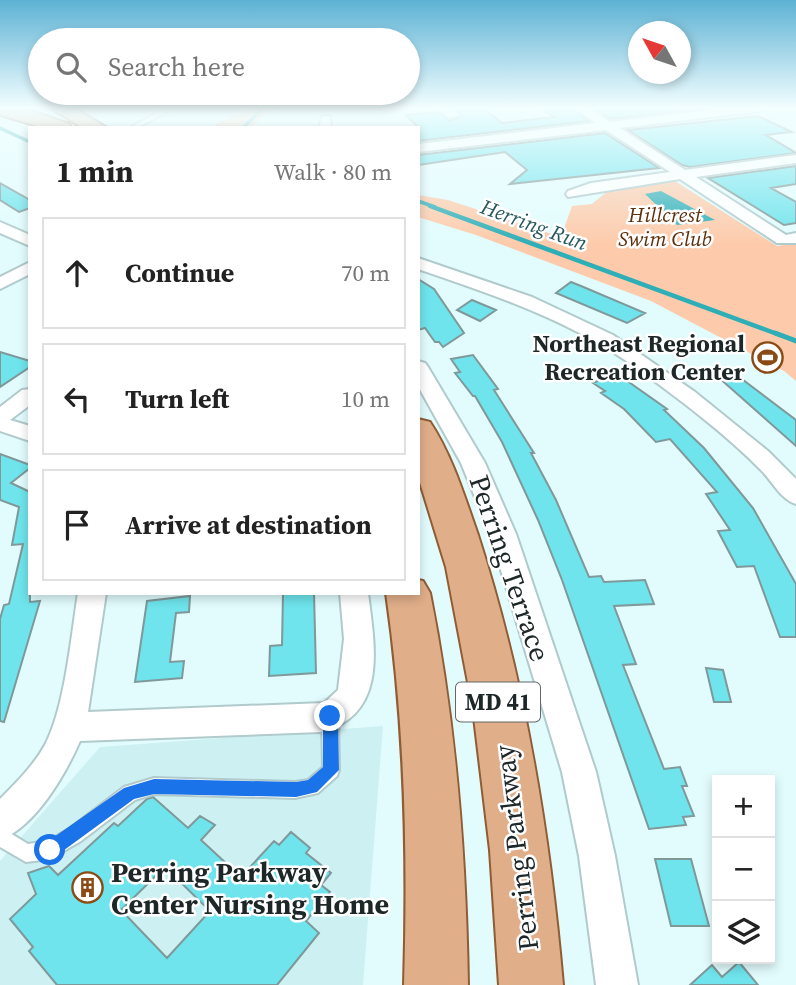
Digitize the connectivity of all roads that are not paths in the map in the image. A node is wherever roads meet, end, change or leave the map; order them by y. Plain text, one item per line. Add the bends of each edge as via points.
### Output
1 (649, 153) edge
2 (796, 159) edge
3 (681, 174) junction
4 (573, 194) dead end
5 (0, 227) edge
6 (789, 239) edge
7 (28, 240) edge
8 (420, 264) edge
9 (28, 268) edge
10 (0, 284) edge
11 (420, 370) edge
12 (28, 396) edge
13 (0, 416) edge
14 (0, 424) edge
15 (28, 433) edge
16 (420, 435) edge
17 (796, 496) edge
18 (92, 595) edge
19 (354, 595) edge
20 (408, 595) edge
21 (330, 716) junction
22 (68, 727) junction
23 (0, 823) edge
24 (0, 836) edge
25 (437, 913) junction
26 (422, 985) edge
27 (436, 985) edge
28 (531, 985) edge
29 (617, 985) edge

1 - 3 street
2 - 3 street
3 - 4 street via 591,187
3 - 6 street
5 - 7 street
8 - 17 street via 520,300 620,347 761,457
9 - 10 street
11 - 29 street, Perring Terrace via 473,463 503,534 579,772
12 - 13 street
14 - 15 street
16 - 28 main road, Perring Parkway / MD 41 via 458,536 482,624 504,741
18 - 22 street
19 - 21 street via 359,639 354,696
20 - 25 main road, MD 41 via 429,731
21 - 22 street
21 - 24 lane via 331,770 312,787 154,786 130,793 50,850 26,853
22 - 23 street via 57,755 38,783
25 - 26 main road
25 - 27 main road, MD 41

